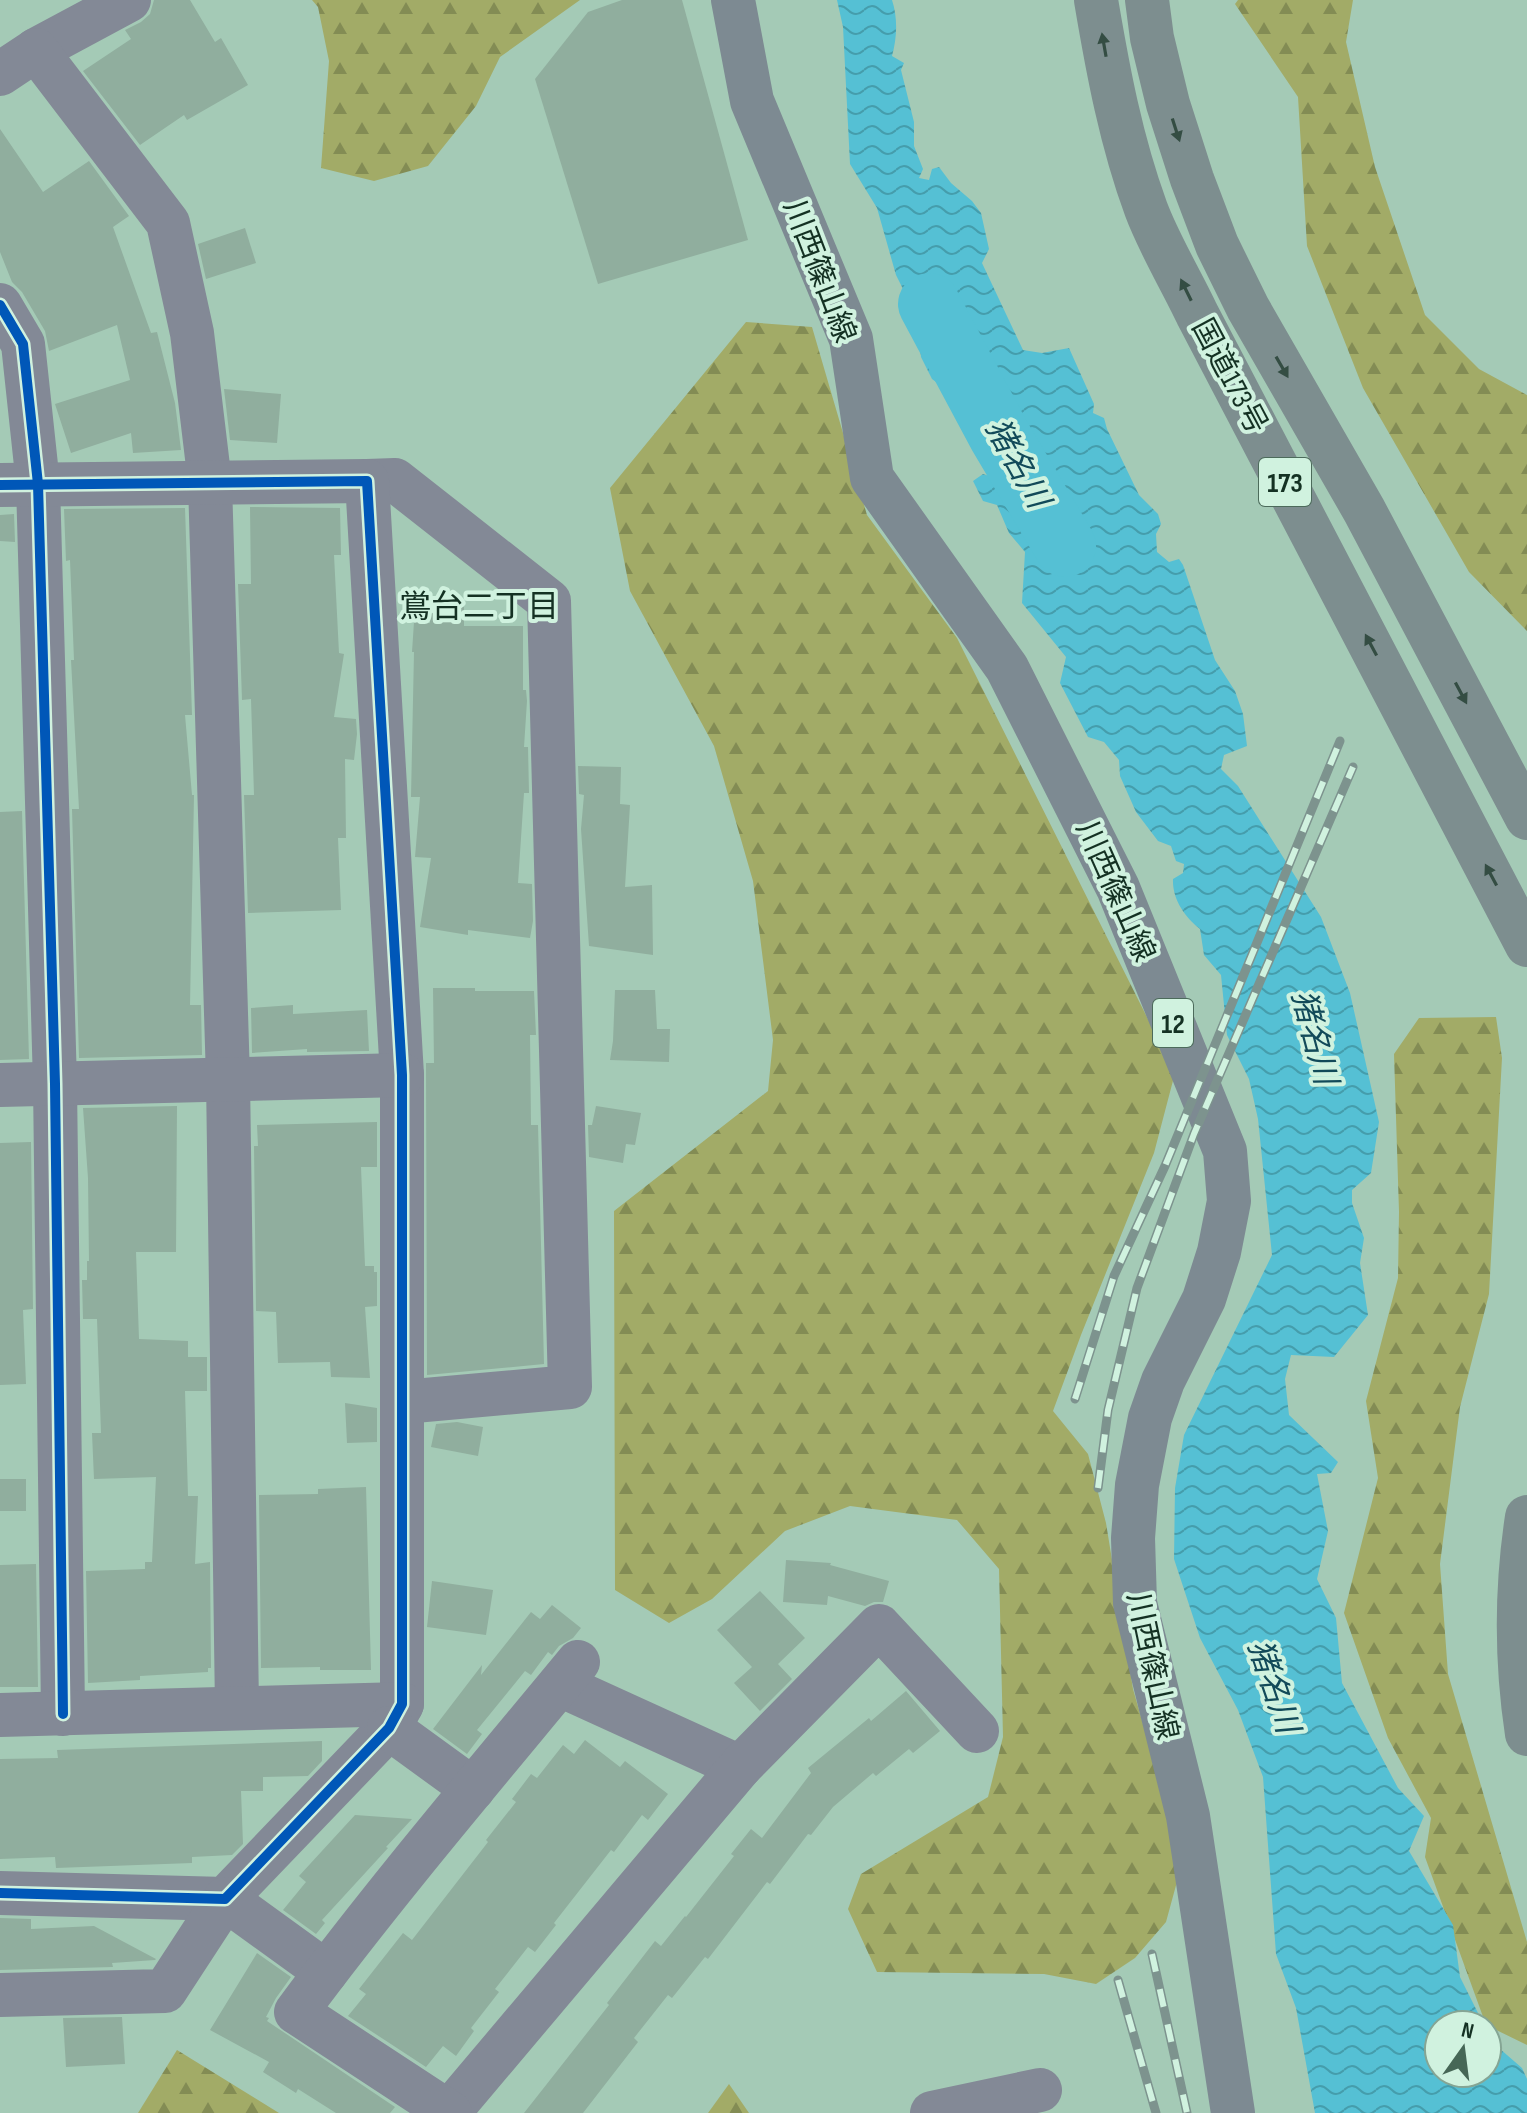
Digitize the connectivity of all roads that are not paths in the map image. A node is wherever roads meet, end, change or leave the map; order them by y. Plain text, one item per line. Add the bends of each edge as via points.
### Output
1 (129, 0) edge
2 (733, 0) edge
3 (1096, 0) edge
4 (1147, 0) edge
5 (36, 50) junction
6 (0, 74) edge
7 (0, 305) edge
8 (367, 481) junction
9 (210, 483) junction
10 (19, 485) edge
11 (1527, 818) edge
12 (1527, 945) edge
13 (402, 1075) junction
14 (228, 1079) junction
15 (55, 1084) junction
16 (0, 1085) edge
17 (403, 1402) junction
18 (1527, 1517) edge
19 (237, 1708) junction
20 (63, 1714) junction
21 (0, 1715) edge
22 (395, 1716) junction
23 (977, 1731) dead end
24 (1527, 1734) edge
25 (740, 1767) junction
26 (473, 1789) junction
27 (0, 1893) edge
28 (225, 1899) junction
29 (326, 1972) junction
30 (0, 1995) edge
31 (1040, 2091) edge
32 (450, 2113) edge
33 (932, 2113) edge
34 (1233, 2113) edge

1 - 5 street
2 - 34 main road, 川西篠山線 / 12 via 752,101 851,339 872,478 1007,668 1118,888 1225,1151 1229,1201 1219,1252 1204,1299 1150,1418 1133,1538 1135,1603 1188,1816
12 -> 3 highway, 国道173号 / 173 via 1147,210 1122,132
4 -> 11 highway, 国道173号 / 173 via 1168,104 1217,245
5 - 6 street
5 - 9 street via 168,223 192,333
7 - 10 street via 23,344
8 - 9 street
8 - 13 street
8 - 17 street via 395,480 549,601 570,1387
9 - 10 street
9 - 14 street
10 - 15 street
13 - 14 street
13 - 17 street
14 - 15 street
14 - 19 street
15 - 16 street
15 - 20 street
17 - 22 street
18 - 24 highway via 1518,1639
19 - 20 street
19 - 22 street
20 - 21 street
22 - 26 street
22 - 28 street
23 - 25 street via 879,1626
25 - 26 street via 569,1674
25 - 32 street
26 - 29 street
27 - 28 street
28 - 29 street
28 - 30 street via 165,1991
29 - 32 street via 296,2012
31 - 33 street

